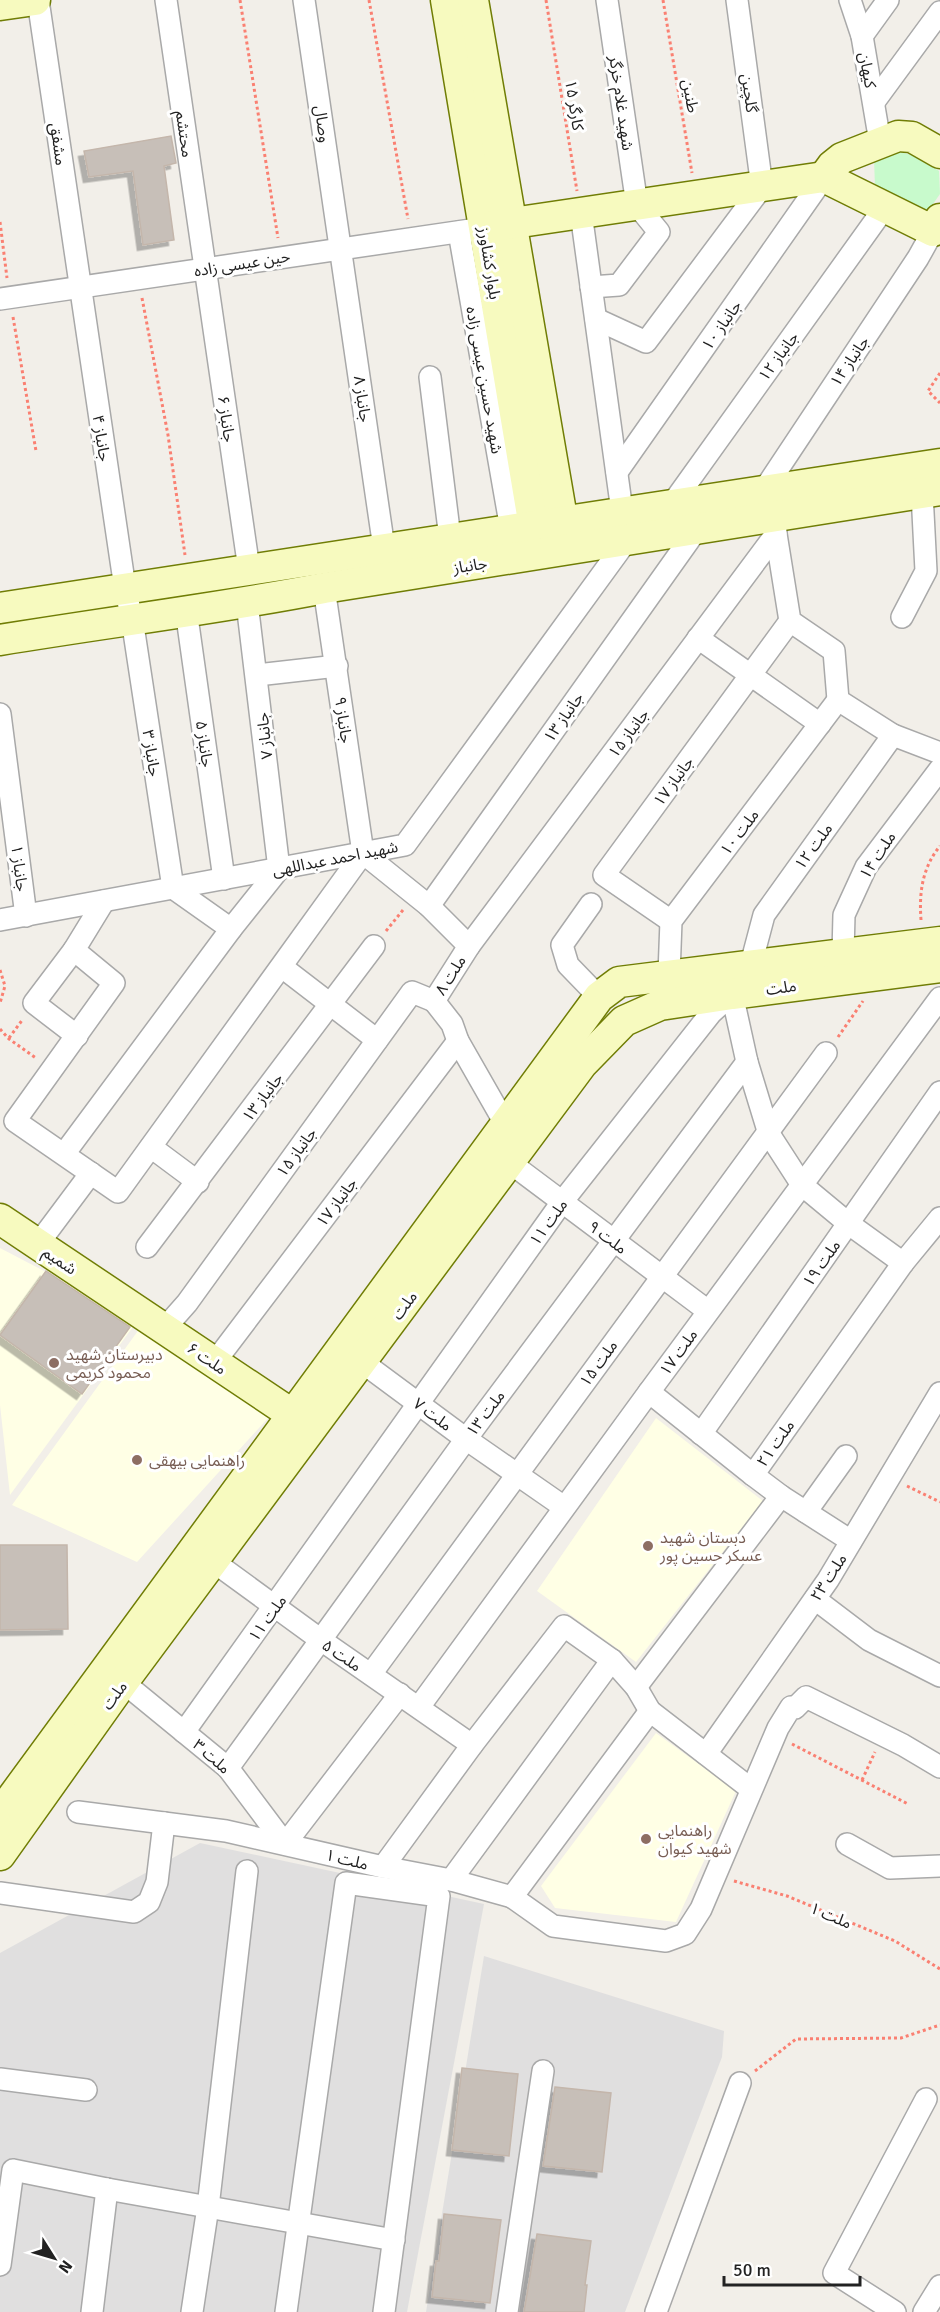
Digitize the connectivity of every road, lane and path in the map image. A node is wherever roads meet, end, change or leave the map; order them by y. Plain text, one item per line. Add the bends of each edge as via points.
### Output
1 (36, 0) edge
2 (166, 0) edge
3 (240, 0) edge
4 (304, 0) edge
5 (369, 0) edge
6 (446, 0) edge
7 (473, 0) edge
8 (546, 0) edge
9 (607, 0) edge
10 (663, 0) edge
11 (737, 0) edge
12 (850, 0) edge
13 (888, 0) edge
14 (0, 5) edge
15 (938, 18) edge
16 (862, 36) junction
17 (874, 102) junction
18 (880, 142) junction
19 (938, 148) edge
20 (824, 177) junction
21 (762, 186) junction
22 (696, 196) junction
23 (638, 205) junction
24 (885, 207) junction
25 (581, 213) junction
26 (0, 222) edge
27 (936, 225) edge
28 (484, 228) junction
29 (411, 238) junction
30 (341, 249) junction
31 (281, 258) junction
32 (205, 269) junction
33 (138, 279) junction
34 (591, 287) junction
35 (80, 288) junction
36 (5, 299) edge
37 (596, 319) junction
38 (940, 373) edge
39 (430, 377) dead end
40 (940, 403) edge
41 (36, 451) dead end
42 (617, 472) junction
43 (936, 478) edge
44 (672, 504) junction
45 (771, 513) junction
46 (625, 526) junction
47 (697, 529) junction
48 (543, 531) junction
49 (450, 538) junction
50 (384, 548) junction
51 (249, 569) junction
52 (188, 579) junction
53 (125, 588) junction
54 (324, 588) junction
55 (247, 603) junction
56 (0, 608) edge
57 (186, 610) junction
58 (902, 617) dead end
59 (132, 619) junction
60 (790, 621) junction
61 (698, 638) junction
62 (0, 640) edge
63 (337, 666) junction
64 (257, 675) junction
65 (751, 675) junction
66 (838, 700) junction
67 (0, 714) edge
68 (820, 724) junction
69 (893, 735) junction
70 (940, 753) edge
71 (940, 769) edge
72 (940, 846) edge
73 (363, 853) junction
74 (279, 868) junction
75 (224, 879) junction
76 (173, 888) junction
77 (422, 900) junction
78 (104, 901) junction
79 (591, 904) dead end
80 (26, 916) junction
81 (0, 920) edge
82 (671, 921) junction
83 (231, 929) junction
84 (374, 946) joint
85 (468, 946) junction
86 (74, 950) junction
87 (935, 951) edge
88 (843, 953) junction
89 (282, 967) junction
90 (0, 970) edge
91 (669, 974) junction
92 (738, 975) junction
93 (881, 975) junction
94 (599, 998) junction
95 (940, 998) edge
96 (434, 1001) junction
97 (0, 1003) edge
98 (34, 1003) junction
99 (331, 1005) junction
100 (0, 1029) edge
101 (77, 1036) junction
102 (9, 1039) junction
103 (377, 1040) junction
104 (458, 1041) junction
105 (826, 1053) joint
106 (747, 1062) junction
107 (53, 1070) junction
108 (940, 1092) edge
109 (506, 1125) junction
110 (769, 1134) junction
111 (151, 1147) junction
112 (64, 1154) junction
113 (509, 1162) junction
114 (91, 1173) junction
115 (198, 1182) junction
116 (802, 1185) junction
117 (562, 1202) junction
118 (940, 1218) edge
119 (0, 1219) edge
120 (849, 1224) junction
121 (614, 1241) junction
122 (38, 1244) junction
123 (147, 1247) dead end
124 (903, 1263) junction
125 (661, 1276) junction
126 (121, 1300) joint
127 (708, 1311) junction
128 (164, 1329) junction
129 (362, 1362) junction
130 (214, 1363) junction
131 (649, 1392) junction
132 (940, 1393) edge
133 (418, 1402) junction
134 (293, 1416) junction
135 (701, 1434) junction
136 (466, 1439) junction
137 (846, 1456) dead end
138 (516, 1475) junction
139 (753, 1475) junction
140 (889, 1478) junction
141 (781, 1496) junction
142 (940, 1502) edge
143 (564, 1507) junction
144 (806, 1512) junction
145 (851, 1541) junction
146 (214, 1562) junction
147 (815, 1599) junction
148 (275, 1607) junction
149 (321, 1640) junction
150 (612, 1660) junction
151 (371, 1674) junction
152 (940, 1676) edge
153 (123, 1682) junction
154 (636, 1687) junction
155 (400, 1694) junction
156 (419, 1707) junction
157 (650, 1711) junction
158 (776, 1731) junction
159 (184, 1732) junction
160 (883, 1735) junction
161 (472, 1745) junction
162 (706, 1754) junction
163 (940, 1767) edge
164 (228, 1768) junction
165 (862, 1780) junction
166 (752, 1789) junction
167 (908, 1804) dead end
168 (78, 1812) dead end
169 (0, 1814) edge
170 (164, 1823) junction
171 (285, 1844) junction
172 (847, 1844) dead end
173 (0, 1855) edge
174 (940, 1866) edge
175 (383, 1868) junction
176 (247, 1871) dead end
177 (715, 1875) junction
178 (451, 1881) junction
179 (0, 1893) edge
180 (512, 1897) junction
181 (940, 1969) edge
182 (940, 2025) edge
183 (543, 2071) dead end
184 (0, 2079) edge
185 (740, 2083) joint
186 (86, 2090) dead end
187 (926, 2098) dead end
188 (108, 2189) junction
189 (208, 2207) junction
190 (299, 2223) junction
191 (394, 2241) junction
192 (0, 2265) edge
193 (940, 2286) edge
194 (92, 2312) edge
195 (192, 2312) edge
196 (286, 2312) edge
197 (384, 2312) edge
198 (507, 2312) edge
199 (656, 2312) edge
200 (895, 2312) edge
201 (924, 2312) edge

1 - 14 main road
1 - 35 street, مشفق
2 - 32 street, محتشم
3 - 31 path
4 - 30 street, وصال
5 - 29 path
6 - 28 main road, بلوار کشاورز
7 - 28 main road, بلوار کشاورز
8 - 25 path, کارگر ۱۵
9 - 23 street, شهید غلام خرگر
10 - 22 path, طنین
11 - 21 street, گلچین
12 - 16 street, کیهان
13 - 16 street
15 - 17 street
16 - 17 street, کیهان
17 - 18 street, کیهان
18 - 19 main road via 898,136
18 - 20 main road via 842,158
20 - 21 main road
20 - 24 main road
20 - 42 street, جانباز ۱۰
21 - 22 main road
21 - 37 street via 646,342
22 - 23 main road
23 - 25 main road
23 - 34 street via 659,232 619,285
24 - 27 main road
24 - 44 street, جانباز ۱۲
25 - 28 main road
25 - 34 street
26 - 36 path
27 - 45 street, جانباز ۱۴
28 - 29 street, حین عیسی زاده
28 - 48 main road, بلوار کشاورز
29 - 30 street, حین عیسی زاده
30 - 31 street, حین عیسی زاده
30 - 50 street, جانباز ۸
31 - 32 street, حین عیسی زاده
32 - 33 street, حین عیسی زاده
32 - 51 street, جانباز ۶
33 - 35 street, حین عیسی زاده
33 - 52 path via 168,435
34 - 37 street
35 - 36 street, حین عیسی زاده
35 - 53 street, جانباز ۴
36 - 41 path
37 - 42 street
38 - 40 path via 928,391
39 - 49 street
42 - 46 street
43 - 45 main road, جانباز
43 - 58 street via 926,571
44 - 45 main road, جانباز
44 - 46 main road, جانباز
45 - 47 main road, جانباز
45 - 60 street
45 - 61 street, جانباز ۱۵
46 - 47 main road, جانباز
46 - 48 main road, جانباز
46 - 73 street, شهید احمد عبداللهی via 405,845
47 - 77 street, جانباز ۱۳
48 - 49 main road, جانباز
48 - 54 main road, جانباز via 538,554
49 - 50 main road, جانباز
50 - 51 main road, جانباز
51 - 52 main road, جانباز
52 - 53 main road, جانباز
53 - 56 main road, جانباز
53 - 59 street, جانباز ۴
54 - 55 main road, جانباز
54 - 63 street, جانباز ۹
55 - 57 main road, جانباز
55 - 64 street, جانباز ۷
57 - 59 main road, جانباز
57 - 75 street, جانباز ۵
59 - 62 main road, جانباز
59 - 76 street, جانباز ۳
60 - 65 street, جانباز ۱۷
60 - 66 street via 834,651
61 - 65 street
61 - 85 street, جانباز ۱۵
63 - 64 street
63 - 73 street, جانباز ۹
64 - 74 street, جانباز ۷
65 - 68 street
65 - 82 street, جانباز ۱۷ via 604,875
66 - 68 street, ملت ۱۰
66 - 69 street
67 - 80 street, جانباز ۱
68 - 82 street, ملت ۱۰
69 - 70 street
69 - 92 street, ملت ۱۲ via 764,915
71 - 88 street, ملت ۱۴ via 866,867 844,915
72 - 87 path via 932,856 919,894
73 - 74 street, شهید احمد عبداللهی
73 - 77 street, ملت ۸
73 - 89 street
74 - 75 street, شهید احمد عبداللهی
74 - 83 street
75 - 76 street, شهید احمد عبداللهی
76 - 78 street, شهید احمد عبداللهی
76 - 83 street
77 - 84 path
77 - 85 street, ملت ۸
78 - 80 street, شهید احمد عبداللهی
78 - 86 street
79 - 94 street via 562,945 568,965
80 - 81 street, شهید احمد عبداللهی
82 - 91 street
83 - 112 street
84 - 99 street, جانباز ۱۳
85 - 96 street, ملت ۸
86 - 98 street
86 - 101 street via 114,983
87 - 88 main road, ملت
87 - 93 main road, ملت
88 - 92 main road, ملت
89 - 99 street
89 - 111 street
90 - 97 path via 5,986
91 - 92 main road, ملت
91 - 94 main road, ملت via 619,981
92 - 93 main road, ملت
92 - 106 street
92 - 113 main road, ملت via 624,1021 582,1064
92 - 117 street, ملت ۱۱
93 - 105 path
94 - 109 main road, ملت
95 - 116 street, ملت ۱۷
96 - 103 street, جانباز ۱۵ via 412,992
96 - 104 street, ملت ۸ via 452,1024
98 - 101 street
98 - 102 path
99 - 103 street
99 - 115 street, جانباز ۱۳
100 - 102 path
101 - 107 street
102 - 107 path
103 - 128 street, جانباز ۱۵ via 187,1304
104 - 109 street, ملت ۸
104 - 130 street, جانباز ۱۷
105 - 110 street, ملت ۱۵
106 - 110 street
106 - 121 street, ملت ۱۳
107 - 112 street via 15,1121
108 - 120 street, ملت ۱۹
109 - 134 main road, ملت
110 - 116 street
110 - 125 street, ملت ۱۵
111 - 114 street via 118,1192
111 - 115 street
112 - 114 street
113 - 117 street, ملت ۹
113 - 129 main road, ملت
114 - 122 street
115 - 123 street, جانباز ۱۳
116 - 120 street
116 - 127 street, ملت ۱۷
117 - 121 street, ملت ۹
117 - 133 street, ملت ۱۱
118 - 124 street, ملت ۲۱
119 - 122 main road, شمیم
120 - 124 street
120 - 135 street, ملت ۱۹
121 - 125 street, ملت ۹
121 - 136 street, ملت ۱۳
122 - 126 main road, شمیم
124 - 139 street, ملت ۲۱
125 - 127 street, ملت ۹
125 - 138 street, ملت ۱۵
126 - 128 main road, ملت ۶
127 - 131 street, ملت ۱۷
128 - 130 main road, ملت ۶
129 - 133 street, ملت ۷
129 - 146 main road, ملت
130 - 134 main road, ملت ۶
131 - 135 street
131 - 143 street, ملت ۱۷
132 - 140 street, ملت ۲۳
133 - 136 street, ملت ۷
133 - 148 street, ملت ۱۱
134 - 169 main road, ملت
135 - 139 street
136 - 138 street, ملت ۷
136 - 149 street, ملت ۱۳
137 - 144 street
138 - 143 street, ملت ۷
138 - 151 street, ملت ۱۵
139 - 141 street, ملت ۲۱
140 - 142 path
140 - 145 street, ملت ۲۳
141 - 144 street, ملت ۲۱
141 - 154 street
143 - 156 street, ملت ۱۷
144 - 145 street, ملت ۲۱
145 - 147 street, ملت ۲۳
146 - 148 street, ملت ۵
146 - 153 main road, ملت
147 - 152 street via 869,1640
147 - 162 street, ملت ۲۳
148 - 149 street, ملت ۵
148 - 159 street, ملت ۱۱
149 - 151 street, ملت ۵
149 - 164 street, ملت ۱۳
150 - 154 street
150 - 161 street via 564,1626
150 - 178 street
151 - 155 street, ملت ۵
153 - 159 street, ملت ۳
153 - 173 main road, ملت
154 - 157 street
155 - 156 street, ملت ۵
155 - 171 street
156 - 161 street, ملت ۵
157 - 162 street
157 - 180 street
158 - 160 street, ملت ۱ via 790,1707 795,1708 806,1697
158 - 165 path
158 - 166 street, ملت ۱
159 - 164 street, ملت ۳
160 - 163 street
160 - 165 path
161 - 175 street
162 - 166 street
164 - 171 street, ملت ۳
165 - 167 path
166 - 177 street, ملت ۱
168 - 170 street, ملت ۱
170 - 171 street, ملت ۱
170 - 179 street via 157,1882 149,1902 134,1912
171 - 175 street, ملت ۱
172 - 174 street via 890,1868
175 - 178 street, ملت ۱
176 - 189 street
177 - 180 street, ملت ۱ via 685,1934 666,1941 553,1926
177 - 181 path, ملت ۱ via 787,1896 895,1941
178 - 180 street, ملت ۱
182 - 185 path via 901,2038 796,2039
183 - 198 street
184 - 186 street
185 - 199 street
187 - 200 street via 834,2273
188 - 189 street
188 - 192 street via 13,2170
188 - 194 street
189 - 190 street
189 - 195 street
190 - 191 street
190 - 191 street via 346,1883 439,1896
190 - 196 street
191 - 197 street
193 - 201 street

